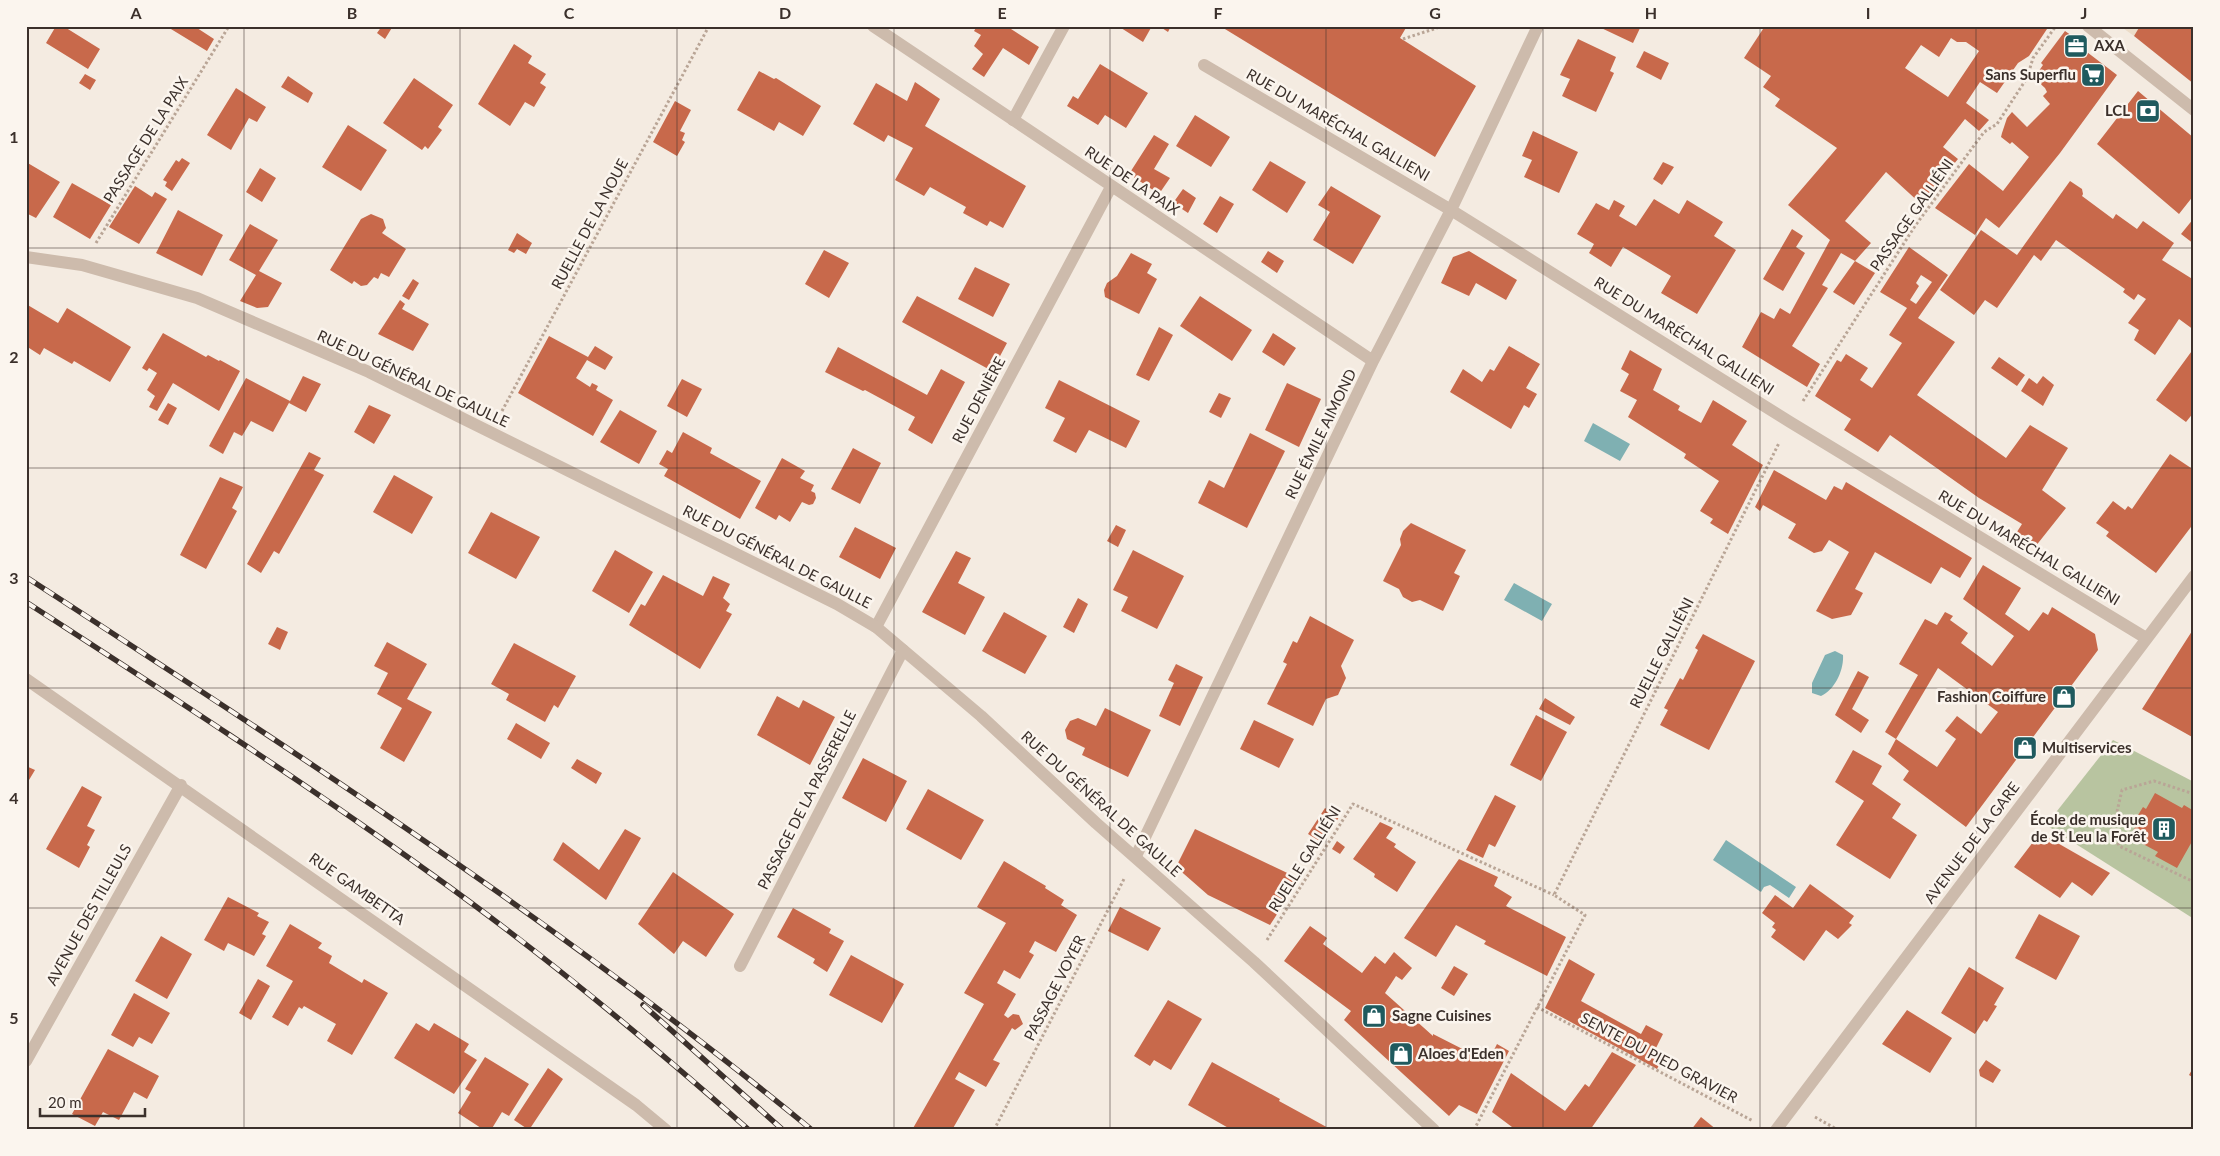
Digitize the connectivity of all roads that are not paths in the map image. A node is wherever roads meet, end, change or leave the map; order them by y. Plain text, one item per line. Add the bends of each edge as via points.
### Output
1 (873, 26) edge
2 (1064, 26) edge
3 (1538, 26) edge
4 (2088, 26) edge
5 (1204, 65) dead end
6 (2194, 110) edge
7 (1013, 120) junction
8 (1111, 188) junction
9 (1452, 210) junction
10 (26, 257) edge
11 (1373, 361) junction
12 (2194, 576) edge
13 (876, 627) junction
14 (2146, 638) junction
15 (903, 650) junction
16 (26, 679) edge
17 (181, 785) junction
18 (1136, 856) junction
19 (740, 966) dead end
20 (26, 1061) edge
21 (666, 1130) edge
22 (1434, 1130) edge
23 (1776, 1130) edge

1 - 7 street, RUE DE LA PAIX
2 - 7 street
3 - 9 street, RUE ÉMILE AIMOND
4 - 6 street
5 - 9 street, RUE DU MARÉCHAL GALLIENI
7 - 8 street, RUE DE LA PAIX
8 - 11 street, RUE DE LA PAIX
8 - 13 street, RUE DENIÈRE
9 - 11 street, RUE ÉMILE AIMOND
9 - 14 street, RUE DU MARÉCHAL GALLIENI via 1790,422
10 - 13 street, RUE DU GÉNÉRAL DE GAULLE via 82,265 197,298 369,372 838,604
11 - 18 street, RUE ÉMILE AIMOND
12 - 14 street, AVENUE DE LA GARE
13 - 15 street, RUE DU GÉNÉRAL DE GAULLE
14 - 23 street, AVENUE DE LA GARE
15 - 18 street, RUE DU GÉNÉRAL DE GAULLE
15 - 19 street, PASSAGE DE LA PASSERELLE
16 - 17 street, RUE GAMBETTA
17 - 20 street, AVENUE DES TILLEULS
17 - 21 street, RUE GAMBETTA via 628,1099
18 - 22 street, RUE DU GÉNÉRAL DE GAULLE

